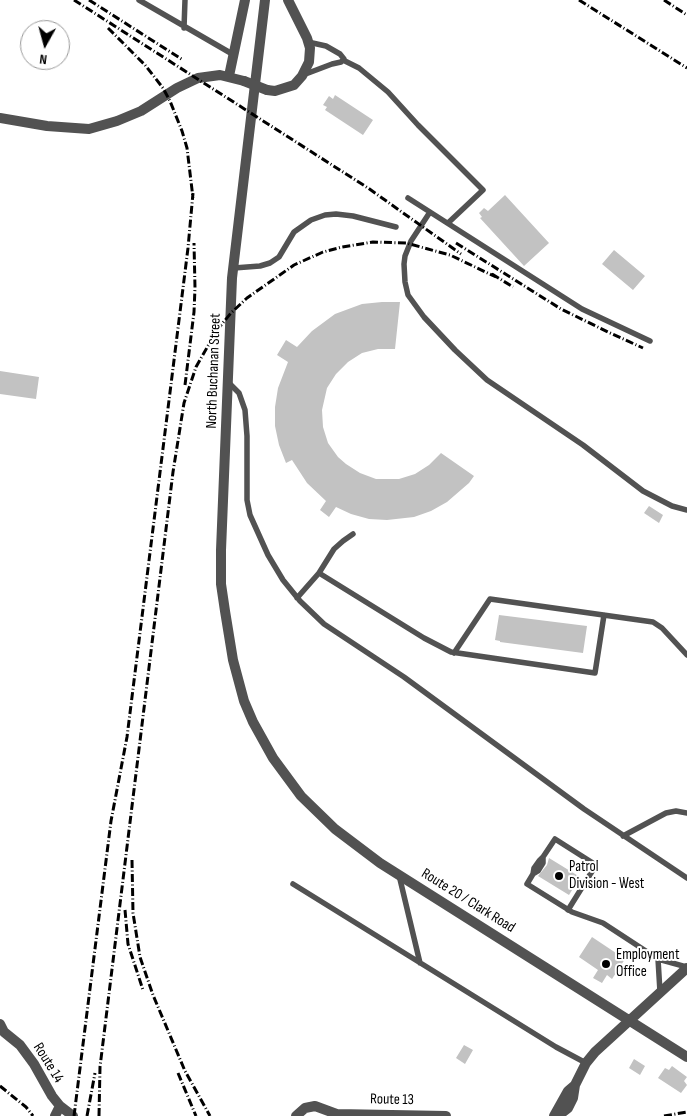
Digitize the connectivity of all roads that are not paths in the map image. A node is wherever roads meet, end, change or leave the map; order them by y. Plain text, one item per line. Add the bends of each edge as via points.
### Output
1 (139, 0) edge
2 (185, 0) edge
3 (245, 0) edge
4 (265, 0) edge
5 (288, 0) edge
6 (184, 28) junction
7 (308, 42) junction
8 (234, 55) junction
9 (343, 60) junction
10 (229, 76) junction
11 (303, 76) junction
12 (0, 118) edge
13 (408, 198) dead end
14 (430, 212) junction
15 (448, 223) junction
16 (396, 227) dead end
17 (234, 268) junction
18 (650, 341) dead end
19 (228, 381) junction
20 (687, 510) edge
21 (353, 534) dead end
22 (319, 573) junction
23 (297, 598) junction
24 (604, 615) junction
25 (454, 653) junction
26 (687, 655) edge
27 (262, 739) joint
28 (687, 812) edge
29 (622, 836) junction
30 (399, 875) junction
31 (687, 878) edge
32 (293, 884) dead end
33 (568, 910) junction
34 (658, 959) junction
35 (420, 963) junction
36 (687, 967) edge
37 (660, 992) junction
38 (630, 1021) junction
39 (0, 1024) edge
40 (687, 1057) edge
41 (586, 1063) junction
42 (60, 1106) junction
43 (340, 1115) edge
44 (56, 1116) edge
45 (73, 1116) edge
46 (296, 1116) edge
47 (446, 1116) edge
48 (556, 1116) edge

1 - 6 lane
2 - 6 lane
3 - 8 street
4 - 17 street, North Buchanan Street
5 - 7 street
6 - 8 lane
7 - 9 lane via 326,46 340,54
7 - 11 street via 308,62
8 - 10 street
9 - 11 lane
9 - 15 lane via 359,68 388,92 483,190
10 - 11 street, bridge via 275,91 294,85
10 - 12 street via 198,78 141,111 117,122 89,129
13 - 14 lane
14 - 15 lane
14 - 20 lane via 411,241 404,264 408,295 424,317 487,380 583,445 643,491
15 - 18 lane via 582,309
16 - 17 lane via 353,216 325,215 294,232 279,257 270,263
17 - 19 street, North Buchanan Street
19 - 23 lane via 239,393 244,410 250,514 268,554
19 - 27 street, North Buchanan Street via 221,584 238,683
21 - 22 lane via 334,549
22 - 23 lane
22 - 25 lane
23 - 29 lane via 324,624 404,677
24 - 25 lane via 490,599
24 - 25 lane via 596,673
24 - 26 lane via 659,625
27 - 30 street, Route 20 / Clark Road via 287,777 334,829
28 - 29 lane via 666,813
29 - 31 lane
30 - 35 lane
30 - 38 street, Route 20 / Clark Road
32 - 35 lane
33 - 33 lane via 596,865 555,839 527,884
33 - 34 lane via 603,923
34 - 36 lane
34 - 37 lane
35 - 41 lane
36 - 37 street
37 - 38 street
38 - 40 street, Route 20 / Clark Road
38 - 41 street
39 - 42 street, Route 14 via 34,1064
41 - 48 street via 575,1085 571,1103
42 - 44 street
42 - 45 street, Route 14
43 - 46 street, Route 13 via 314,1106 305,1108
43 - 47 street, Route 13

